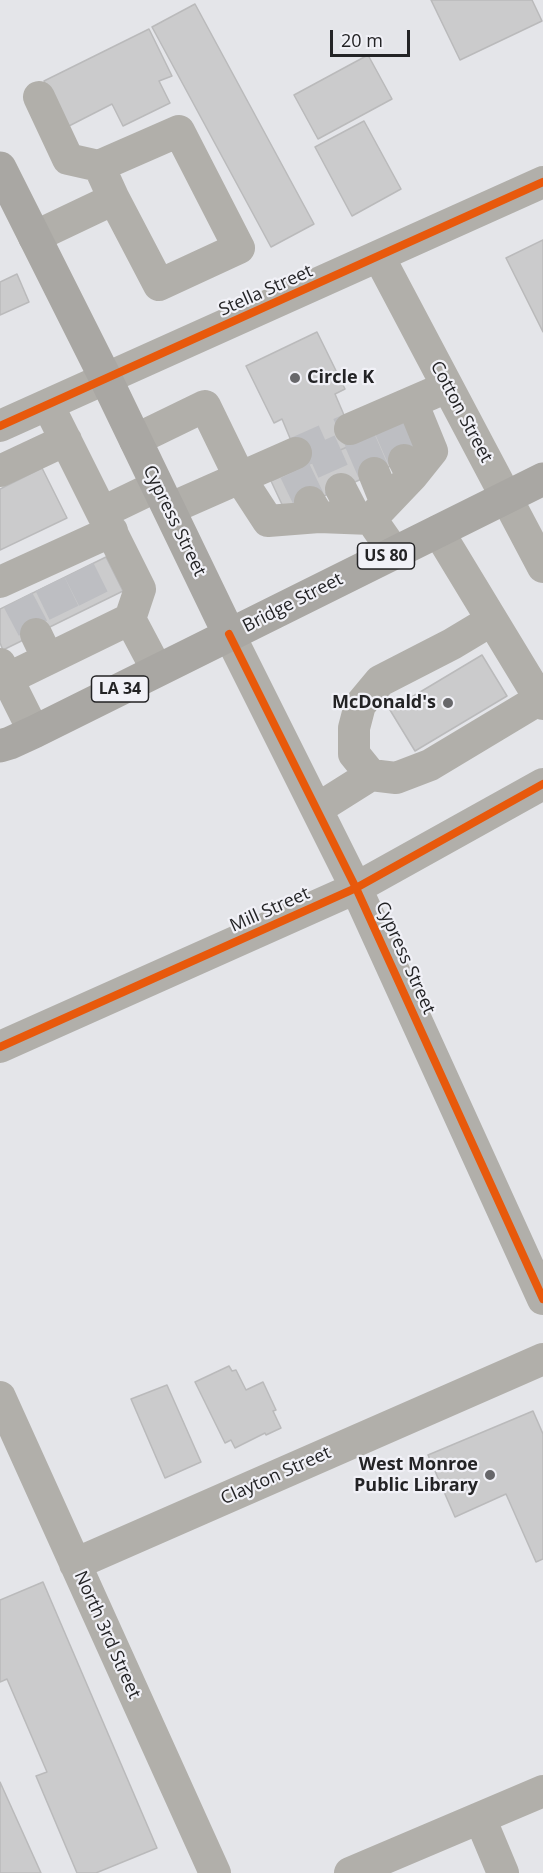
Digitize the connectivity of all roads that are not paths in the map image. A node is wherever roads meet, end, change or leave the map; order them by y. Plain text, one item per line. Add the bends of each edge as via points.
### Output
1 (39, 97) dead end
2 (99, 166) junction
3 (0, 168) edge
4 (543, 182) edge
5 (114, 199) junction
6 (34, 237) junction
7 (379, 257) junction
8 (106, 379) junction
9 (447, 387) junction
10 (48, 405) junction
11 (396, 415) junction
12 (0, 426) edge
13 (355, 432) tunnel mouth
14 (66, 440) junction
15 (135, 440) junction
16 (293, 460) tunnel mouth
17 (0, 471) edge
18 (374, 473) tunnel mouth
19 (240, 478) junction
20 (543, 478) edge
21 (340, 489) tunnel mouth
22 (163, 497) junction
23 (505, 497) junction
24 (371, 513) junction
25 (107, 522) junction
26 (438, 531) junction
27 (394, 552) junction
28 (543, 567) edge
29 (9, 587) edge
30 (111, 618) junction
31 (492, 620) junction
32 (230, 634) junction
33 (157, 670) junction
34 (4, 671) edge
35 (542, 701) edge
36 (11, 743) edge
37 (371, 775) junction
38 (543, 783) edge
39 (317, 809) junction
40 (356, 888) junction
41 (0, 1047) edge
42 (543, 1299) edge
43 (543, 1359) edge
44 (0, 1398) edge
45 (75, 1564) junction
46 (543, 1791) edge
47 (480, 1818) junction
48 (215, 1873) edge
49 (350, 1873) edge
50 (503, 1873) edge

1 - 2 street via 68,159
2 - 5 street
2 - 5 street via 179,131 239,248 159,285
3 - 6 main road, Cypress Street
4 - 7 street, Stella Street
5 - 6 street
6 - 8 main road, Cypress Street
7 - 8 street, Stella Street
7 - 9 street, Cotton Street
8 - 10 street, Stella Street
8 - 15 main road, Cypress Street
9 - 11 street
9 - 23 street, Cotton Street
10 - 12 street, Stella Street
10 - 14 street
11 - 13 street
11 - 24 street via 432,451 408,468
14 - 17 street
14 - 25 street
15 - 19 street via 206,406
15 - 22 main road, Cypress Street
16 - 19 street
18 - 24 street
19 - 22 street
19 - 24 street via 268,521 315,510
20 - 23 main road, Bridge Street / US 80
21 - 24 street
22 - 25 street
22 - 32 main road, Cypress Street
23 - 26 main road, Bridge Street / US 80
23 - 28 street, Cotton Street
24 - 27 street
25 - 29 street via 75,560
25 - 30 street via 140,589
26 - 27 main road, Bridge Street / US 80
26 - 31 street
27 - 32 main road, Bridge Street / US 80
30 - 33 street
30 - 34 street via 42,646
31 - 35 street
31 - 37 street via 380,681 360,705 354,728 354,754
32 - 33 main road, Bridge Street / LA 34
32 - 39 street, Cypress Street
33 - 36 main road, Bridge Street / LA 34
34 - 36 street
35 - 37 street via 430,765 396,778
37 - 39 street
38 - 40 street, Mill Street
39 - 40 street, Cypress Street
40 - 41 street, Mill Street
40 - 42 street, Cypress Street
43 - 45 street, Clayton Street
44 - 45 street, North 3rd Street
45 - 48 street, North 3rd Street
46 - 47 street
47 - 49 street
47 - 50 street

